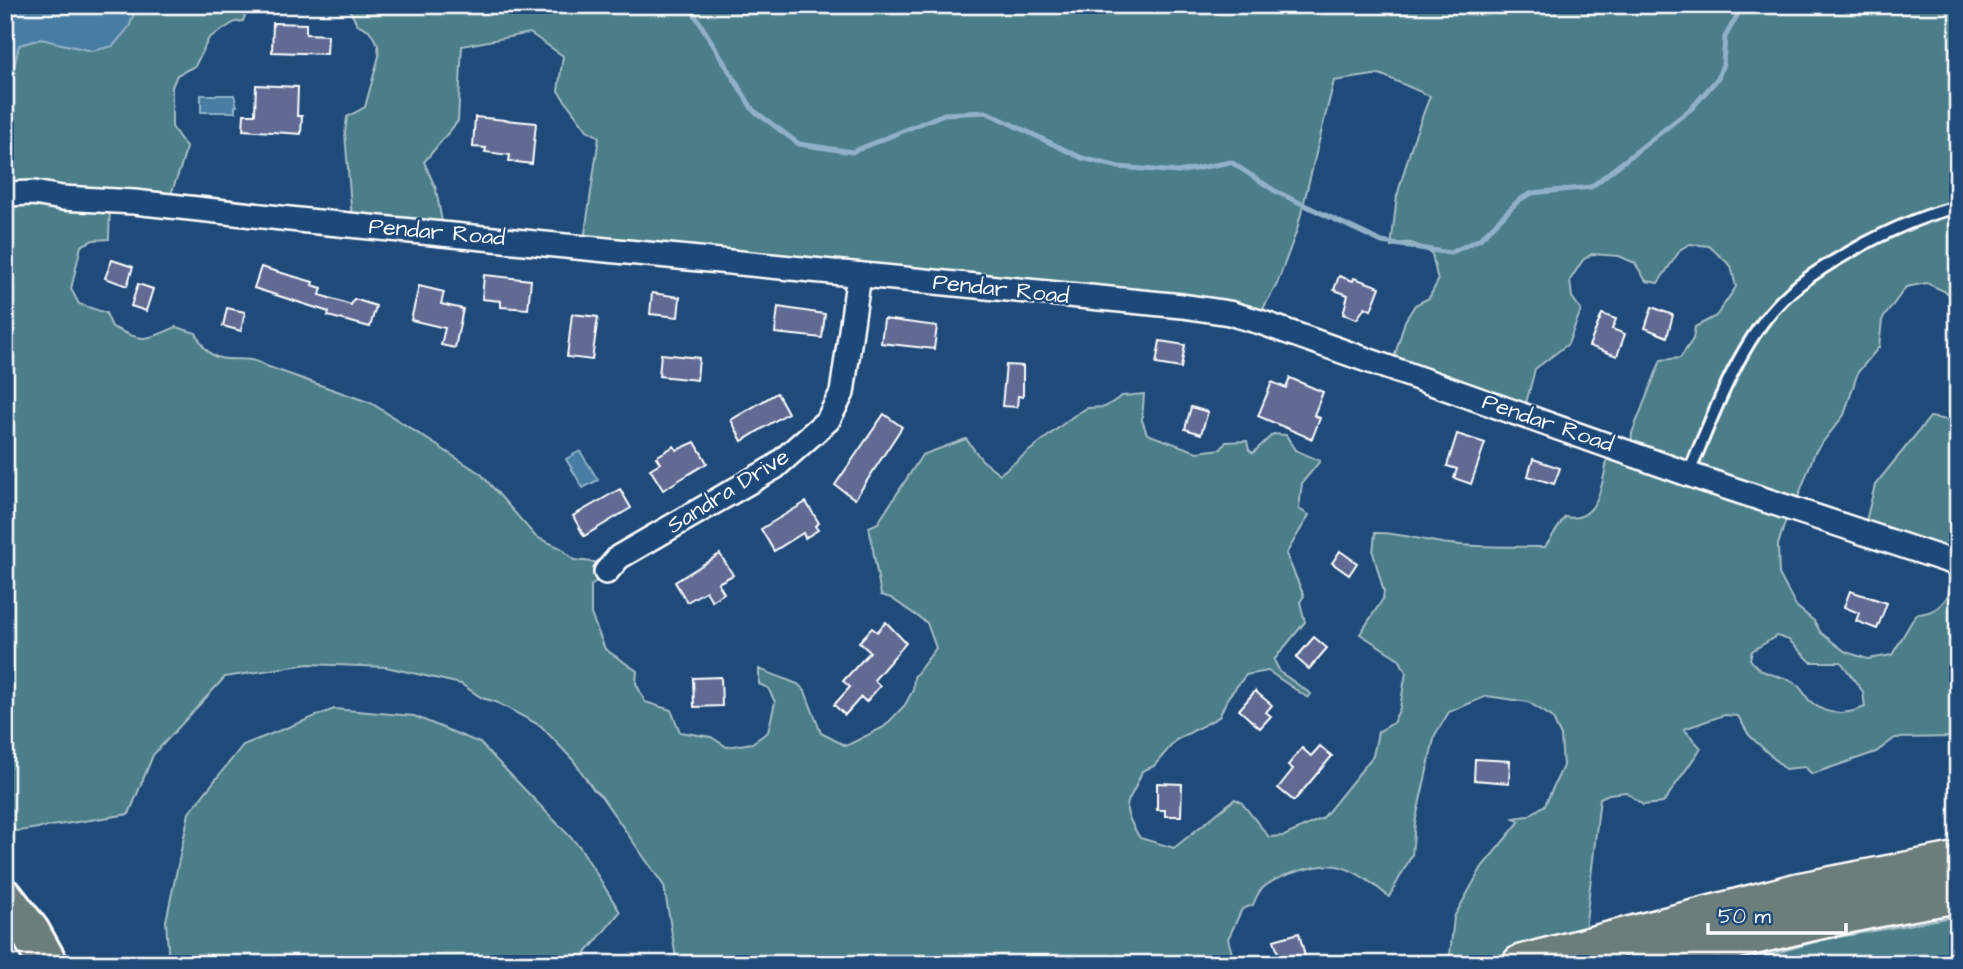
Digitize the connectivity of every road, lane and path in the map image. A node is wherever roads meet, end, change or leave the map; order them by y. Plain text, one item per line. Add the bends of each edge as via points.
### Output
1 (5, 194) edge
2 (1958, 207) edge
3 (859, 275) junction
4 (1689, 473) junction
5 (1958, 564) edge
6 (606, 572) dead end
7 (1958, 861) edge
8 (1958, 894) edge
9 (5, 899) edge
10 (5, 934) edge
11 (23, 964) edge
12 (48, 964) edge
13 (1521, 964) edge
14 (1644, 964) edge

1 - 3 street, Pendar Road via 134,202
2 - 4 lane via 1891,230 1836,259 1784,298 1726,385
3 - 4 street, Pendar Road via 1229,313
3 - 6 street, Sandra Drive via 842,393 828,420 775,467 619,557
4 - 5 street, Pendar Road
7 - 13 highway via 1798,892
8 - 14 highway via 1807,923
9 - 12 highway
10 - 11 highway

